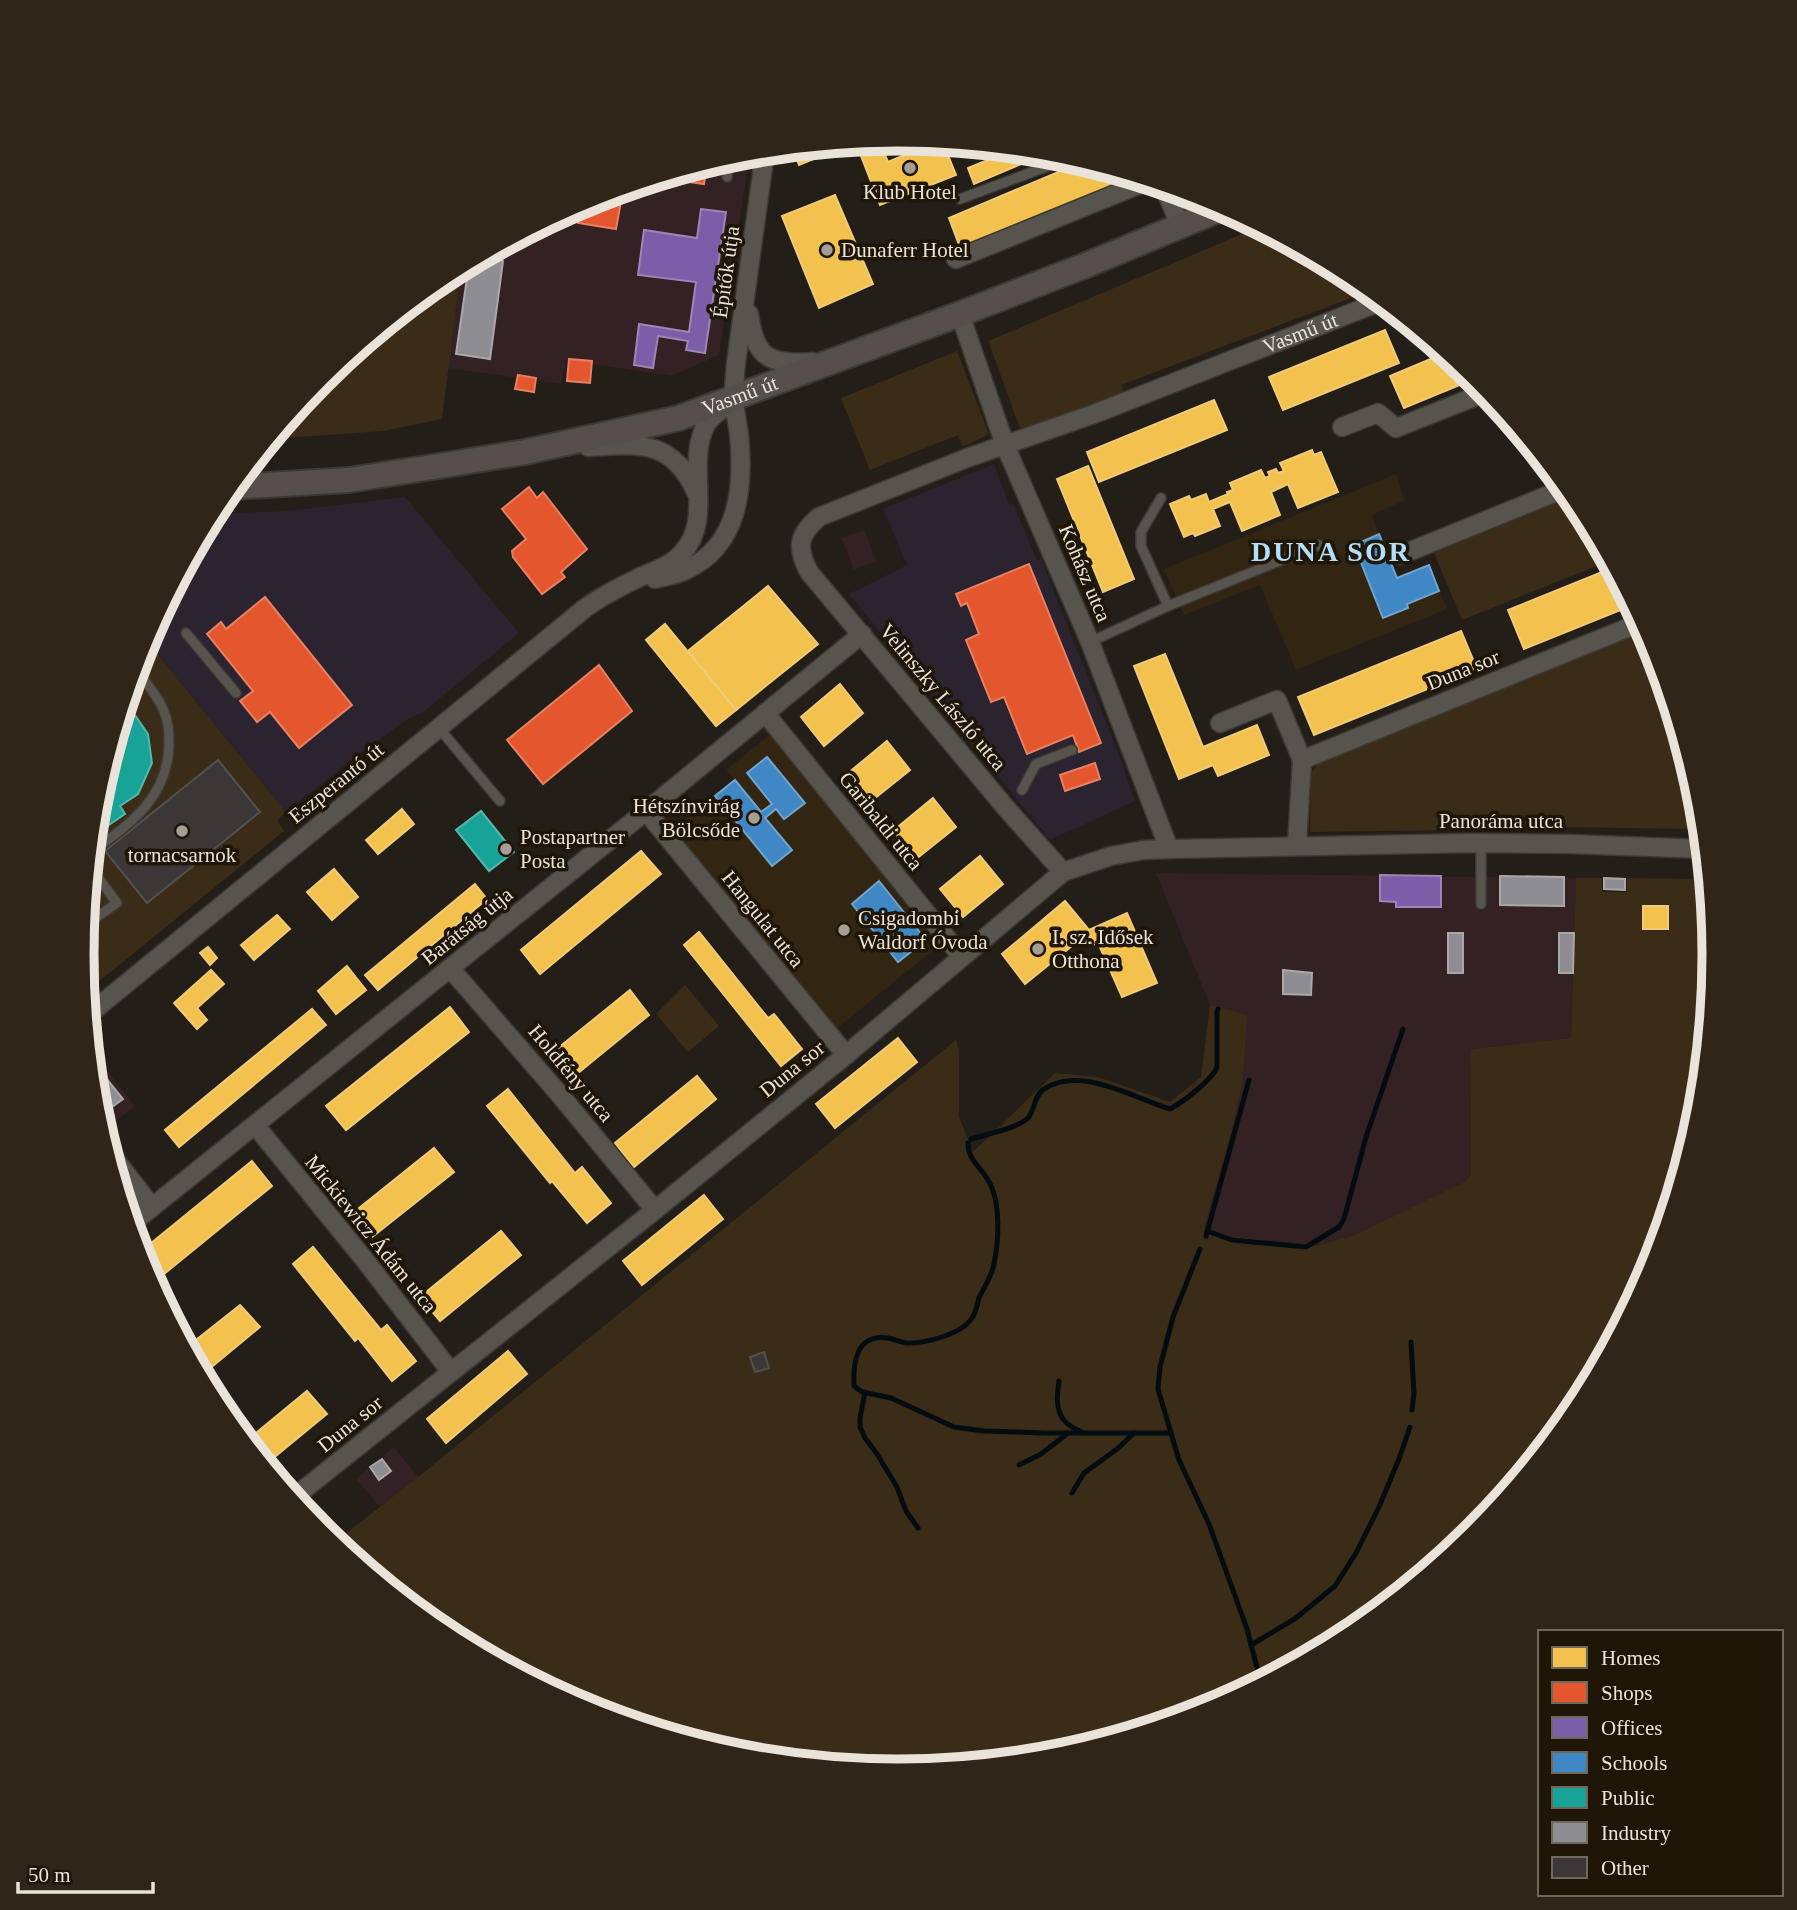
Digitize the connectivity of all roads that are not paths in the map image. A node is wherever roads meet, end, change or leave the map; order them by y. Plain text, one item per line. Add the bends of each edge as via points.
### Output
1 (764, 163) edge
2 (1050, 165) edge
3 (728, 169) edge
4 (727, 177) dead end
5 (1134, 187) edge
6 (1169, 198) edge
7 (960, 199) dead end
8 (1209, 213) edge
9 (1180, 225) junction
10 (956, 259) dead end
11 (746, 291) junction
12 (1372, 305) edge
13 (960, 314) junction
14 (834, 360) junction
15 (1476, 396) edge
16 (734, 398) junction
17 (1342, 427) dead end
18 (1004, 444) junction
19 (525, 452) junction
20 (246, 486) edge
21 (1555, 492) edge
22 (697, 494) junction
23 (1161, 498) dead end
24 (800, 544) joint
25 (1319, 545) dead end
26 (1401, 555) dead end
27 (614, 590) junction
28 (1168, 607) junction
29 (1632, 626) edge
30 (186, 633) dead end
31 (862, 634) junction
32 (1090, 642) junction
33 (144, 679) edge
34 (236, 693) dead end
35 (765, 713) junction
36 (1220, 723) dead end
37 (439, 729) junction
38 (1072, 751) dead end
39 (1302, 760) junction
40 (1022, 790) dead end
41 (500, 800) dead end
42 (646, 811) junction
43 (102, 843) edge
44 (1481, 843) junction
45 (1297, 845) junction
46 (1169, 849) junction
47 (1696, 849) edge
48 (1063, 873) junction
49 (98, 878) edge
50 (1480, 904) dead end
51 (95, 918) edge
52 (962, 957) junction
53 (450, 968) junction
54 (96, 1008) edge
55 (846, 1055) junction
56 (255, 1125) junction
57 (125, 1172) edge
58 (152, 1207) junction
59 (655, 1210) junction
60 (139, 1218) edge
61 (451, 1372) junction
62 (300, 1492) edge

1 - 11 street, Építők útja
2 - 7 lane
3 - 4 lane
5 - 10 street
6 - 9 street
8 - 9 street, Vasmű út
9 - 13 street, Vasmű út
11 - 14 street via 752,336 763,352 786,364
11 - 16 street, Építők útja
12 - 18 street, Vasmű út via 1094,414
13 - 14 street, Vasmű út
13 - 18 street, Kohász utca
14 - 16 street, Vasmű út
15 - 17 street via 1396,428 1378,413
16 - 19 street, Vasmű út via 679,418
16 - 22 street, Eszperantó út via 708,423 699,447
16 - 27 street, Eszperantó út via 741,477 732,524 711,554 685,571
18 - 24 street, Vasmű út via 820,517 807,528
18 - 32 street, Kohász utca
19 - 20 street, Vasmű út via 349,480
19 - 22 street via 631,444 653,448 688,474
21 - 26 street
22 - 27 street, Eszperantó út via 696,527 682,554
23 - 28 lane via 1141,532 1141,546
24 - 31 street, Velinszky László utca via 809,572
25 - 28 lane
27 - 37 street, Eszperantó út via 583,609
28 - 32 lane
29 - 39 street, Duna sor
30 - 34 lane
31 - 35 street, Barátság útja
31 - 48 street, Velinszky László utca
32 - 46 street, Kohász utca
33 - 43 lane via 163,706 170,729 163,780 149,803
35 - 42 street, Barátság útja
35 - 52 street, Garibaldi utca
36 - 39 street via 1277,700
37 - 41 lane
37 - 54 street, Eszperantó út
38 - 40 lane via 1036,764
39 - 45 street
42 - 53 street, Barátság útja
42 - 55 street, Hangulat utca
44 - 45 street, Panoráma utca
44 - 47 street, Panoráma utca
44 - 50 lane
45 - 46 street, Duna sor
46 - 48 street, Duna sor via 1111,856
48 - 52 street, Duna sor
49 - 51 lane via 117,903
52 - 55 street, Duna sor
53 - 56 street, Barátság útja
53 - 59 street, Holdfény utca
55 - 59 street, Duna sor
56 - 58 street, Barátság útja
56 - 61 street, Mickiewicz Ádám utca
57 - 58 street
58 - 60 street, Barátság útja
59 - 61 street, Duna sor
61 - 62 street, Duna sor

